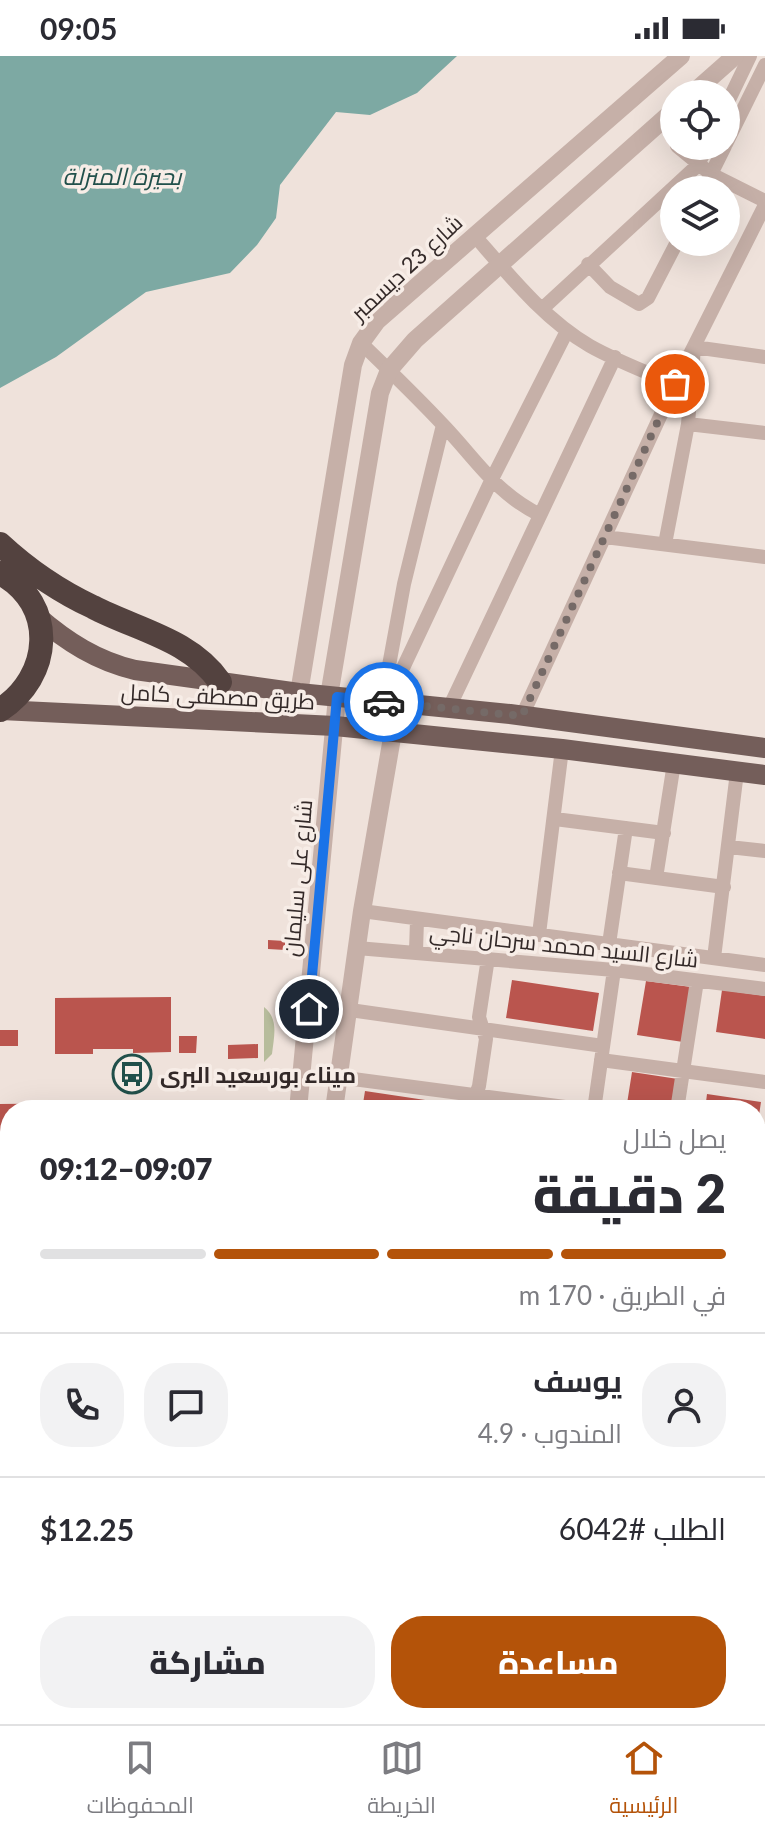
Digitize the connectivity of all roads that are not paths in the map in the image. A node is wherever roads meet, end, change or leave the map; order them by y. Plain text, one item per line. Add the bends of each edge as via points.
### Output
1 (681, 56) edge
2 (735, 56) edge
3 (750, 56) edge
4 (765, 65) edge
5 (708, 80) edge
6 (738, 80) edge
7 (740, 116) edge
8 (658, 124) edge
9 (693, 160) edge
10 (705, 160) edge
11 (713, 160) edge
12 (704, 170) junction
13 (704, 176) edge
14 (765, 203) edge
15 (758, 232) edge
16 (474, 235) junction
17 (670, 256) edge
18 (499, 264) junction
19 (588, 264) junction
20 (542, 309) junction
21 (567, 331) junction
22 (361, 343) junction
23 (694, 347) junction
24 (615, 357) junction
25 (765, 357) edge
26 (389, 370) junction
27 (675, 384) junction
28 (691, 392) junction
29 (688, 424) junction
30 (443, 425) junction
31 (765, 433) edge
32 (491, 481) junction
33 (540, 515) junction
34 (605, 537) junction
35 (0, 544) edge
36 (665, 544) junction
37 (765, 557) edge
38 (0, 573) edge
39 (37, 616) junction
40 (220, 682) junction
41 (299, 693) junction
42 (333, 696) junction
43 (389, 702) junction
44 (449, 708) junction
45 (1, 710) edge
46 (522, 716) junction
47 (335, 726) junction
48 (393, 732) junction
49 (765, 748) edge
50 (562, 749) junction
51 (674, 763) junction
52 (737, 772) junction
53 (765, 775) edge
54 (555, 819) junction
55 (626, 828) junction
56 (664, 833) junction
57 (729, 847) junction
58 (765, 851) edge
59 (619, 873) junction
60 (656, 878) junction
61 (724, 887) junction
62 (362, 911) junction
63 (417, 920) junction
64 (539, 934) junction
65 (609, 944) junction
66 (357, 948) junction
67 (416, 951) junction
68 (488, 958) junction
69 (714, 958) junction
70 (765, 965) edge
71 (614, 970) junction
72 (697, 981) junction
73 (765, 989) edge
74 (350, 1010) junction
75 (483, 1029) junction
76 (602, 1053) junction
77 (683, 1071) junction
78 (338, 1077) junction
79 (765, 1082) edge
80 (299, 1100) edge
81 (335, 1100) edge
82 (457, 1100) edge
83 (474, 1100) edge
84 (593, 1100) edge
85 (679, 1100) edge

1 - 16 street, شارع 23 ديسمبر
2 - 5 street
3 - 6 street
4 - 7 street
8 - 18 street
9 - 12 street
10 - 12 street
11 - 12 street
12 - 13 street
12 - 14 street
12 - 19 street
14 - 15 street
15 - 23 street
16 - 18 street
16 - 22 street, شارع 23 ديسمبر via 377,321
17 - 19 street via 648,298 639,304 610,287
18 - 20 street
18 - 26 street
19 - 20 street
20 - 21 street
21 - 24 street
21 - 32 street
22 - 26 street
22 - 41 street, شارع 23 ديسمبر via 353,365
23 - 25 street
23 - 27 street
23 - 28 street
24 - 27 street
24 - 33 street
26 - 30 street
26 - 42 street via 380,393
27 - 28 street
27 - 34 street
28 - 29 street
29 - 31 street
29 - 36 street
30 - 32 street
30 - 43 street via 404,584
32 - 33 street
32 - 43 street
33 - 44 street
34 - 36 street
34 - 46 street
35 - 40 highway via 72,597 186,649
36 - 37 street
38 - 39 highway via 24,593
39 - 40 main road, طريق مصطفى كامل via 75,645 114,665
39 - 45 highway via 42,643 36,669 22,693
40 - 41 main road, طريق مصطفى كامل
41 - 42 main road, طريق مصطفى كامل
42 - 43 main road, طريق مصطفى كامل
42 - 47 street, شارع على سليمان
43 - 44 main road, طريق مصطفى كامل
43 - 48 street
44 - 46 main road, طريق مصطفى كامل
45 - 47 main road, طريق مصطفى كامل
46 - 49 main road, طريق مصطفى كامل
47 - 48 main road, طريق مصطفى كامل
47 - 80 street, شارع على سليمان
48 - 50 main road, طريق مصطفى كامل
48 - 62 street
50 - 51 main road, طريق مصطفى كامل
50 - 54 street
51 - 52 main road, طريق مصطفى كامل
51 - 56 street
52 - 53 main road, طريق مصطفى كامل
52 - 57 street
54 - 55 street
54 - 64 street
55 - 56 street
55 - 59 street
56 - 60 street
57 - 58 street
57 - 61 street
59 - 60 street
59 - 65 street
60 - 61 street
61 - 69 street
62 - 63 street, شارع السيد محمد سرحان ناجي
62 - 66 street
63 - 64 street, شارع السيد محمد سرحان ناجي
63 - 67 street
64 - 65 street, شارع السيد محمد سرحان ناجي
65 - 69 street, شارع السيد محمد سرحان ناجي
66 - 67 street, شارع السيد محمد سرحان ناجي
66 - 74 street
67 - 68 street, شارع السيد محمد سرحان ناجي
68 - 71 street, شارع السيد محمد سرحان ناجي
68 - 75 street via 479,1017
69 - 70 street, شارع السيد محمد سرحان ناجي
71 - 72 street, شارع السيد محمد سرحان ناجي
71 - 76 street
72 - 73 street, شارع السيد محمد سرحان ناجي
72 - 77 street
74 - 75 street
74 - 78 street
75 - 76 street
75 - 83 street via 486,1039
76 - 77 street
76 - 84 street
77 - 79 street
77 - 85 street
78 - 81 street
78 - 82 street

